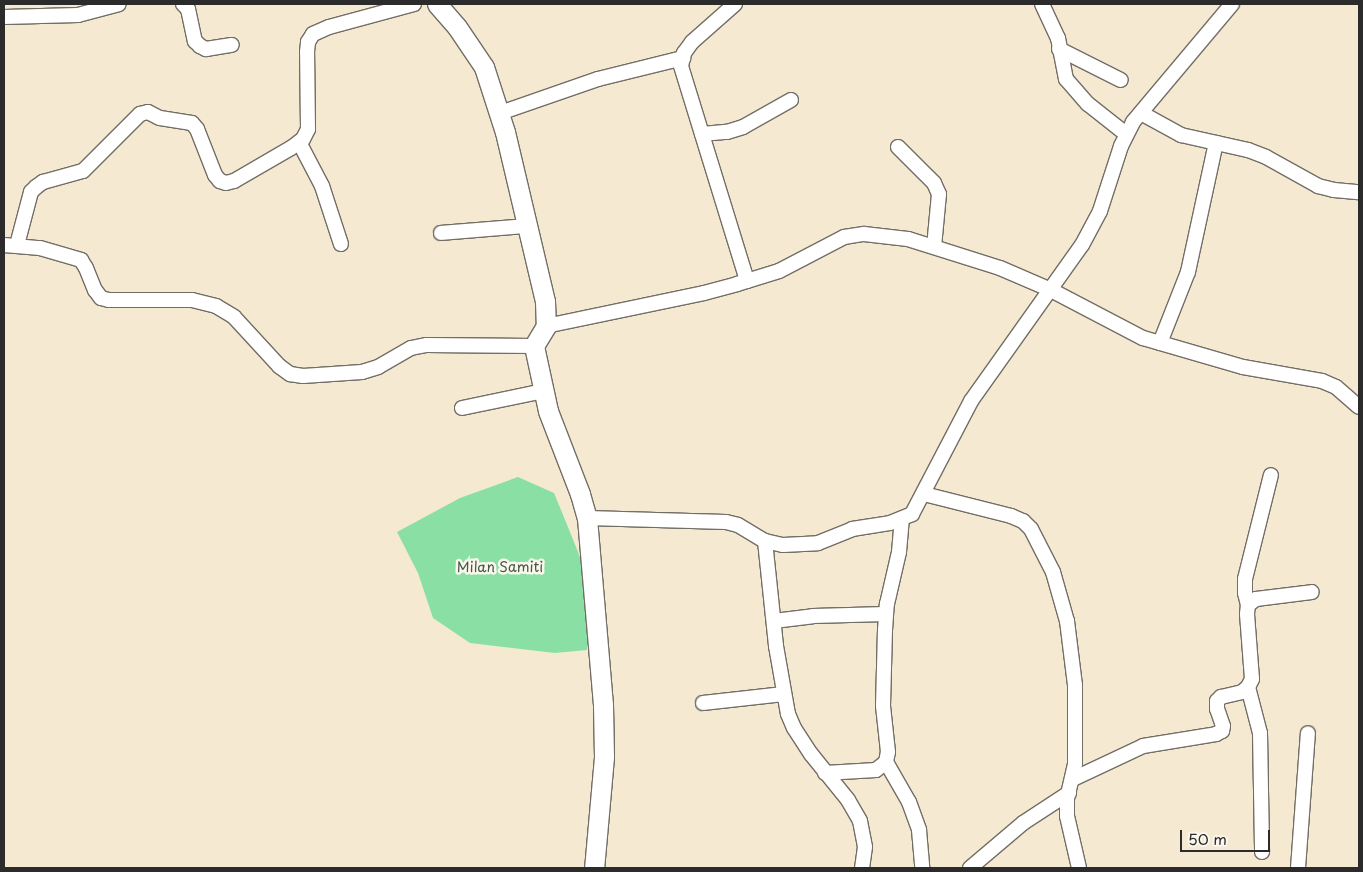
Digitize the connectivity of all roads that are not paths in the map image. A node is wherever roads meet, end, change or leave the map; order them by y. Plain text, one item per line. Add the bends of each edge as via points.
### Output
1 (119, 4) edge
2 (183, 4) edge
3 (414, 4) edge
4 (437, 4) edge
5 (735, 4) edge
6 (1042, 4) edge
7 (1232, 4) edge
8 (4, 17) edge
9 (232, 45) dead end
10 (1059, 49) junction
11 (683, 58) junction
12 (1121, 80) dead end
13 (791, 100) dead end
14 (500, 113) junction
15 (1140, 113) junction
16 (702, 134) junction
17 (1126, 134) junction
18 (299, 142) junction
19 (1216, 143) junction
20 (898, 147) dead end
21 (1359, 192) edge
22 (528, 226) junction
23 (441, 233) dead end
24 (341, 244) dead end
25 (10, 245) edge
26 (934, 247) junction
27 (747, 281) junction
28 (1051, 290) junction
29 (546, 326) junction
30 (1160, 343) junction
31 (534, 346) junction
32 (544, 391) junction
33 (1359, 407) edge
34 (462, 408) dead end
35 (1270, 475) dead end
36 (924, 494) junction
37 (586, 518) junction
38 (902, 519) junction
39 (765, 541) junction
40 (1312, 592) dead end
41 (1248, 605) junction
42 (886, 614) junction
43 (774, 621) junction
44 (1248, 687) junction
45 (783, 694) junction
46 (703, 703) dead end
47 (1308, 733) dead end
48 (886, 762) junction
49 (825, 773) junction
50 (1073, 779) junction
51 (1069, 793) junction
52 (1262, 852) dead end
53 (594, 868) edge
54 (862, 868) edge
55 (922, 868) edge
56 (970, 868) edge
57 (1079, 868) edge
58 (1298, 868) edge

1 - 8 street via 78,16
2 - 9 street via 188,9 195,40 200,46
3 - 18 street via 313,34 306,52 308,129
4 - 14 street via 484,67
5 - 11 street via 692,42
6 - 10 street via 1058,38
7 - 15 street
10 - 12 street
10 - 17 street via 1066,79 1076,93
11 - 14 street via 598,79
11 - 16 street via 680,66
13 - 16 street via 743,127
14 - 22 street
15 - 17 street
15 - 19 street via 1181,135
16 - 27 street
17 - 28 street via 1100,211 1082,245
18 - 24 street via 322,186
18 - 25 street via 226,183 215,175 192,123 160,118 148,112 140,114 83,171 36,186
19 - 21 street via 1266,157 1318,186
19 - 30 street via 1188,272
20 - 26 street via 934,182 939,194
22 - 23 street
22 - 29 street via 545,301
25 - 31 street via 40,248 81,260 102,298 192,300 216,306 234,317 290,374 362,372 378,367 411,348 427,345
26 - 27 street via 908,239 864,234 844,237 801,261
26 - 28 street via 1000,268
27 - 29 street
28 - 30 street via 1143,338
28 - 36 street via 972,402
29 - 31 street
30 - 33 street via 1244,367 1322,381 1336,386
31 - 32 street
32 - 34 street
32 - 37 street
35 - 41 street via 1245,579
36 - 38 street via 912,514
36 - 50 street via 1011,516 1031,529 1055,579 1068,621 1076,706
37 - 39 street via 726,522 738,525
37 - 53 street via 603,705 604,757
38 - 39 street via 852,529 818,543 783,545
38 - 42 street via 899,552
39 - 43 street
40 - 41 street via 1256,599
41 - 44 street via 1252,679
42 - 43 street
42 - 48 street via 883,706 888,752
43 - 45 street
44 - 50 street via 1217,701 1222,731 1143,746
44 - 52 street via 1260,733
45 - 46 street
45 - 49 street via 794,728
47 - 58 street
48 - 49 street via 876,770
48 - 55 street via 900,784 919,830
49 - 54 street via 848,800 860,821 865,847
50 - 51 street
51 - 56 street via 1023,823
51 - 57 street via 1067,816

